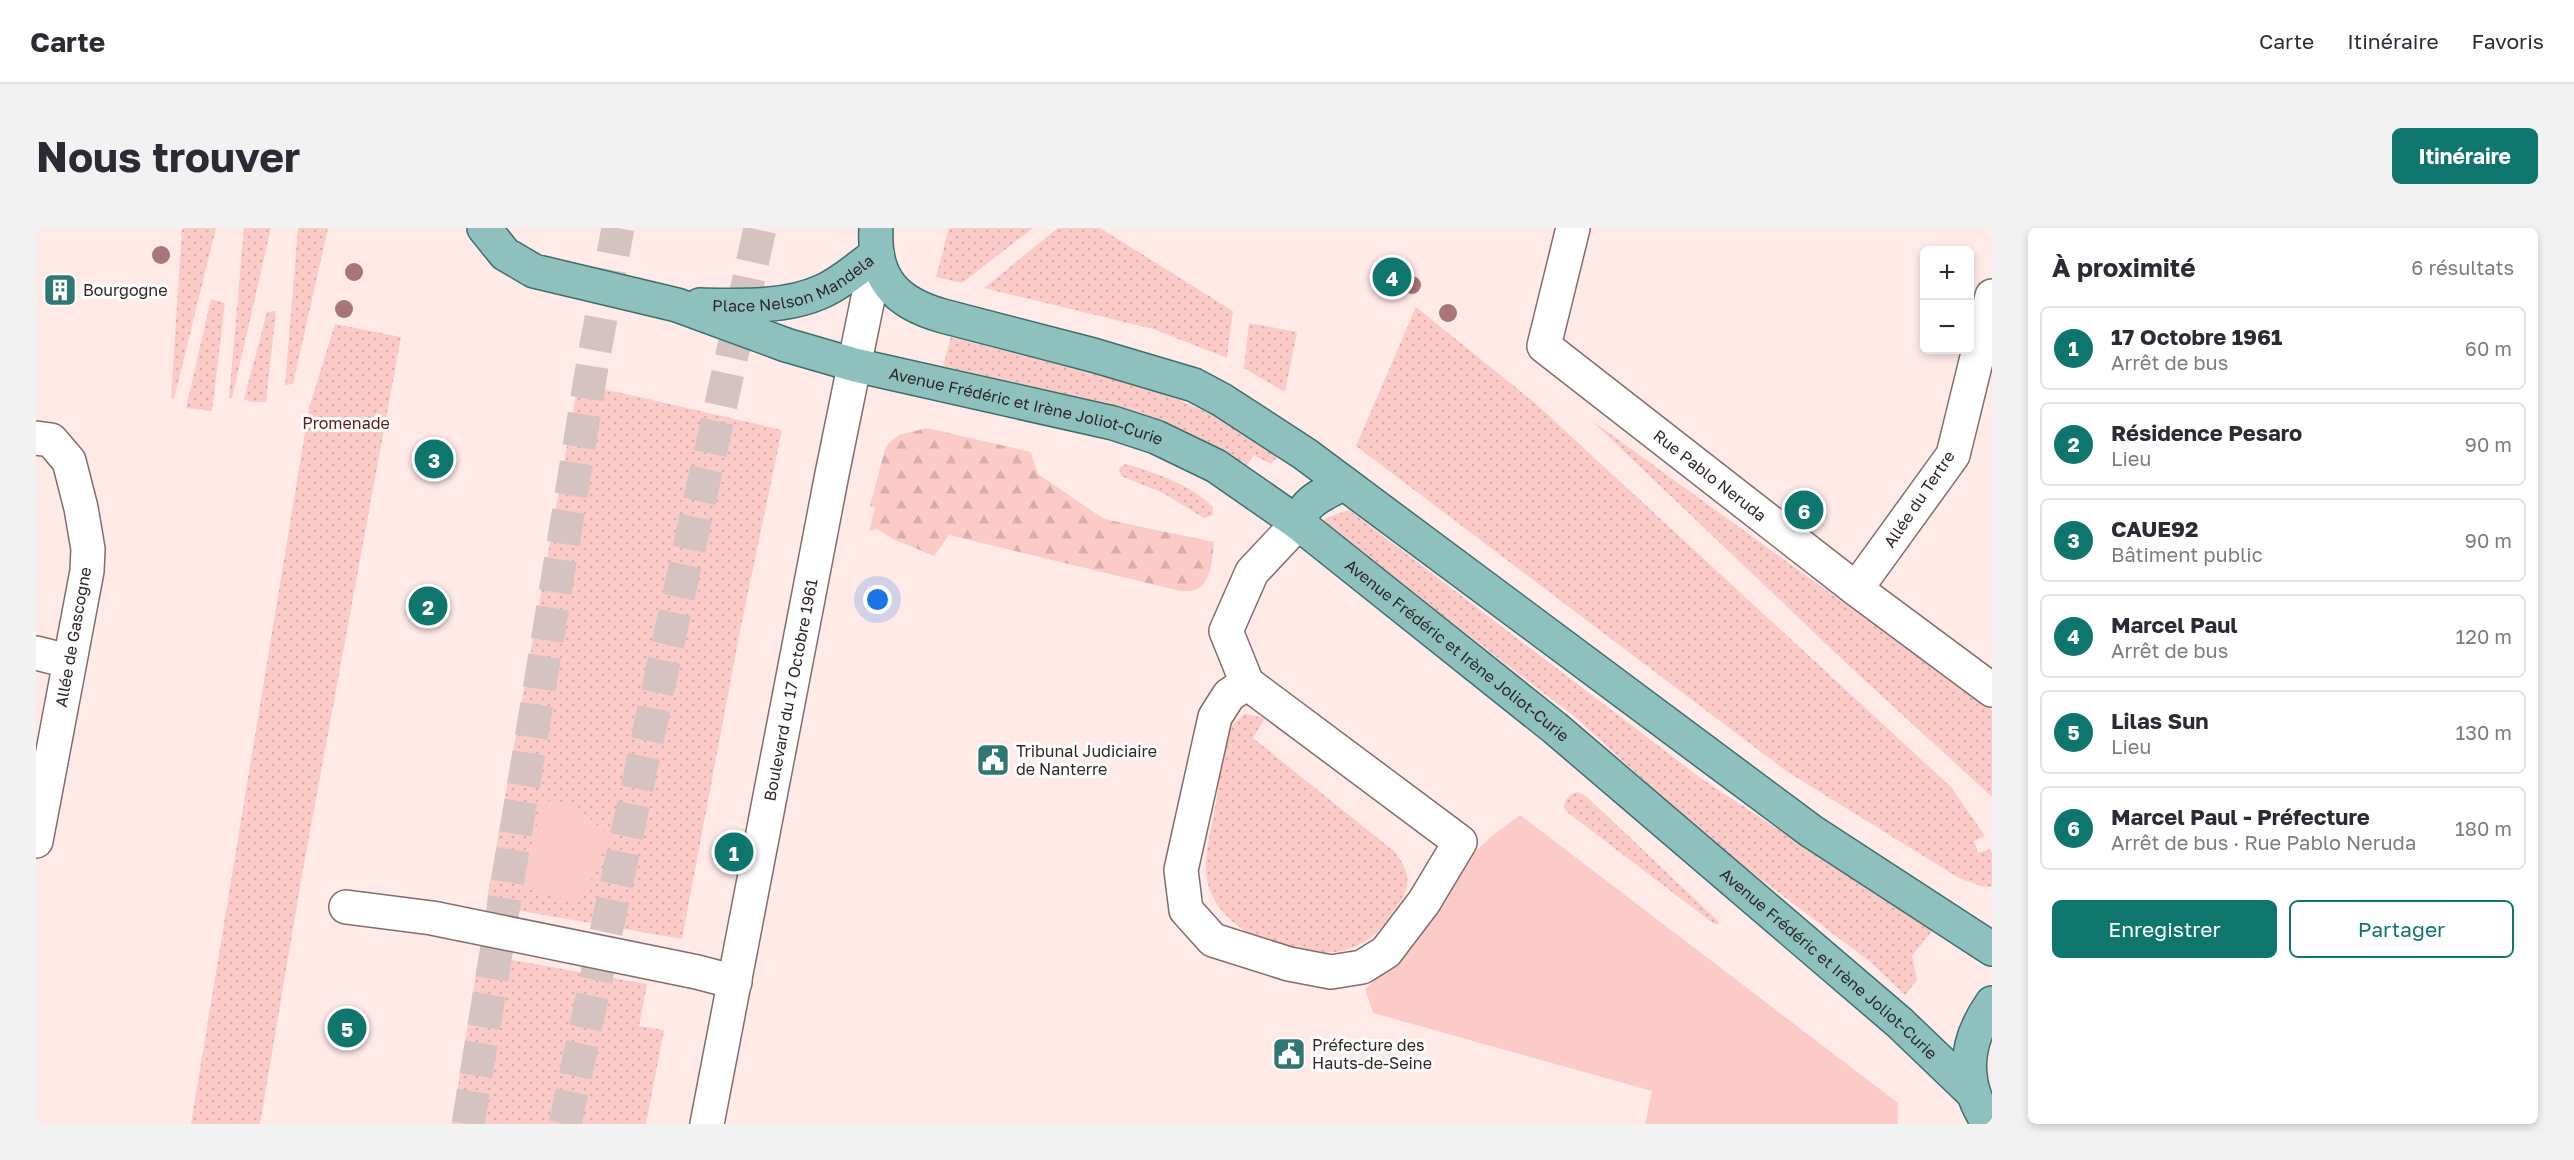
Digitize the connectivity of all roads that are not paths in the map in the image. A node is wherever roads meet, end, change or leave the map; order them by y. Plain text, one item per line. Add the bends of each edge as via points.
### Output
1 (484, 228) edge
2 (1573, 228) edge
3 (877, 241) edge
4 (1992, 296) edge
5 (677, 305) junction
6 (855, 364) junction
7 (44, 439) edge
8 (1344, 483) junction
9 (1298, 523) junction
10 (1856, 589) junction
11 (36, 653) edge
12 (68, 661) junction
13 (1247, 683) junction
14 (1992, 690) edge
15 (36, 841) edge
16 (346, 907) dead end
17 (1992, 949) edge
18 (735, 982) junction
19 (1992, 1003) edge
20 (1973, 1093) junction
21 (707, 1124) edge
22 (1989, 1124) edge

1 - 5 main road, Place Nelson Mandela via 505,255 534,271
2 - 10 street, Rue Pablo Neruda via 1544,346
3 - 5 main road, Place Nelson Mandela via 822,291 794,300
3 - 6 street, Boulevard du 17 Octobre 1961
3 - 8 main road via 880,269 889,285 911,306 1194,385
4 - 10 street, Allée du Tertre via 1953,455
5 - 6 main road, Place Nelson Mandela via 786,345
6 - 9 main road, Avenue Frédéric et Irène Joliot-Curie via 1156,436 1216,466
6 - 18 street, Boulevard du 17 Octobre 1961
7 - 12 street, Allée de Gascogne via 69,461 88,549
8 - 9 main road via 1310,502
8 - 17 main road via 1811,831
9 - 13 street via 1252,572 1226,631
9 - 20 main road, Avenue Frédéric et Irène Joliot-Curie via 1555,728 1900,1023
10 - 14 street, Rue Pablo Neruda
11 - 12 street
12 - 15 street, Allée de Gascogne
13 - 13 street via 1460,842 1424,902 1386,952 1362,967 1331,972 1289,964 1213,940 1186,909 1181,870 1215,717 1229,695
16 - 18 street via 443,920
18 - 21 street, Boulevard du 17 Octobre 1961
19 - 20 main road via 1979,1021 1971,1044
20 - 22 main road

